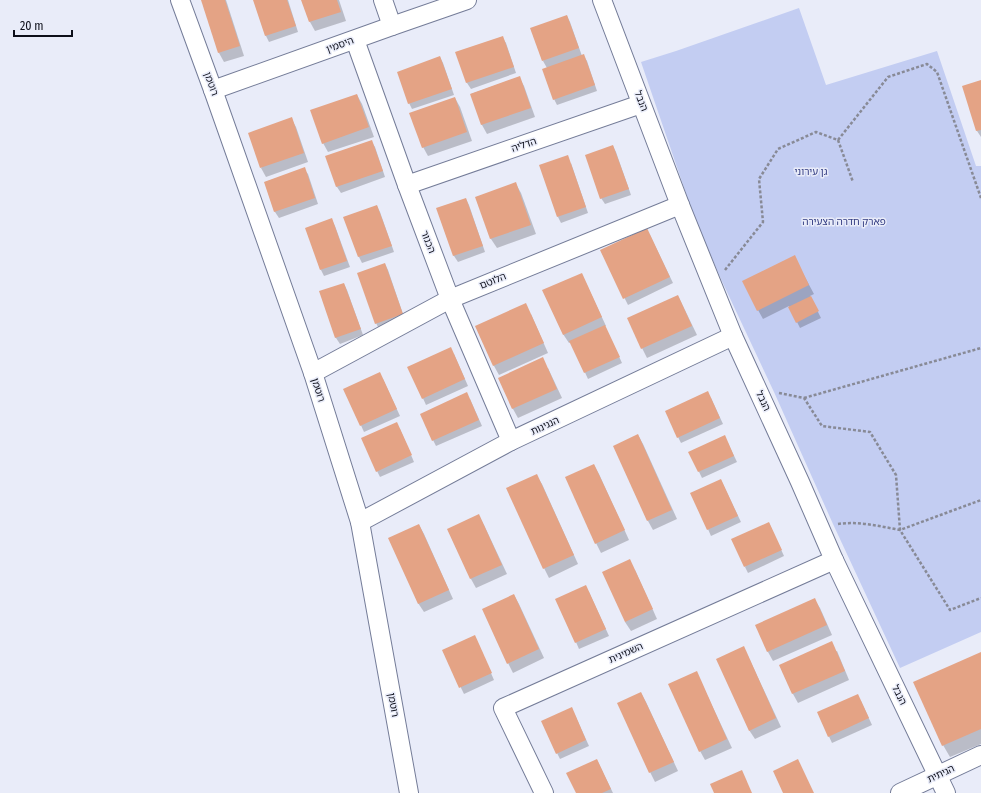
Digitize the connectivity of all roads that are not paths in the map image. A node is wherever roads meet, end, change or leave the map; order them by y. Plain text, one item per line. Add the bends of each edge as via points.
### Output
1 (180, 0) edge
2 (383, 0) edge
3 (467, 0) edge
4 (602, 0) edge
5 (392, 26) junction
6 (355, 40) junction
7 (213, 90) junction
8 (641, 104) junction
9 (407, 186) junction
10 (680, 205) junction
11 (450, 299) junction
12 (733, 336) junction
13 (313, 373) junction
14 (511, 442) junction
15 (360, 522) junction
16 (834, 560) junction
17 (981, 755) edge
18 (938, 775) junction
19 (409, 793) edge
20 (544, 793) edge
21 (900, 793) edge
22 (946, 793) edge

1 - 7 street, רוטמן
2 - 5 street
3 - 5 street, היסמין
4 - 8 street, הנבל
5 - 6 street, היסמין
6 - 7 street, היסמין
6 - 9 street, הכנור
7 - 13 street, רוטמן
8 - 9 street, הדליה
8 - 10 street, הנבל
9 - 11 street, הכנור
10 - 11 street, הלוטם
10 - 12 street, הנבל
11 - 13 street, הלוטם
11 - 14 street, הכנור
12 - 14 street, הנגינות
12 - 16 street, הנבל
13 - 15 street, רוטמן
14 - 15 street, הנגינות
15 - 19 street, רוטמן
16 - 18 street, הנבל
16 - 20 street, השמינית via 503,708
17 - 18 street, הגיתית
18 - 21 street, הגיתית
18 - 22 street, הנבל

